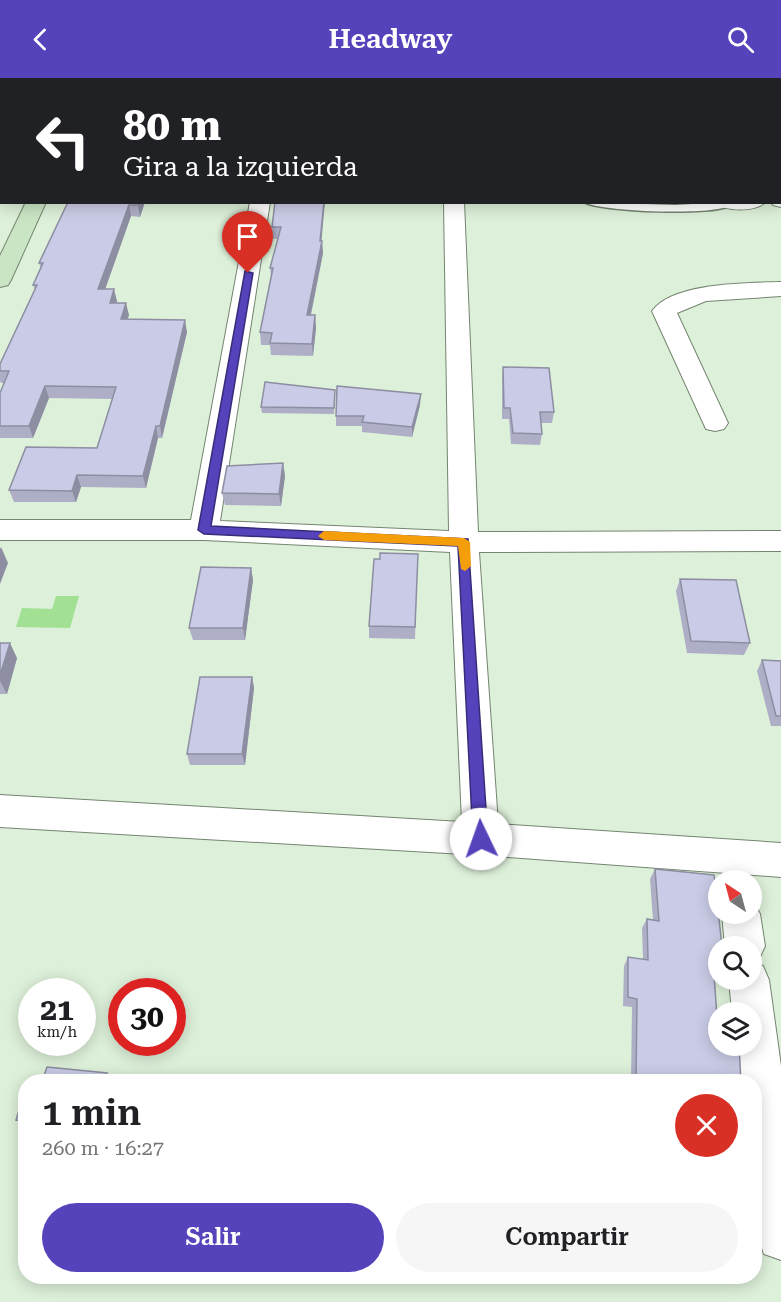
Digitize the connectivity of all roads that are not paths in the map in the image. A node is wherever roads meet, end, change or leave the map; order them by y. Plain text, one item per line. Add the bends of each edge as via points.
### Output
1 (35, 204) edge
2 (260, 204) edge
3 (454, 204) edge
4 (626, 204) edge
5 (725, 204) edge
6 (644, 205) edge
7 (0, 280) edge
8 (781, 289) edge
9 (715, 423) dead end
10 (0, 530) edge
11 (204, 530) junction
12 (781, 541) edge
13 (464, 542) junction
14 (0, 812) edge
15 (481, 839) junction
16 (781, 860) edge
17 (735, 869) edge
18 (750, 990) edge
19 (761, 1074) edge
20 (762, 1084) edge
21 (781, 1237) edge

1 - 7 main road
2 - 11 street
3 - 13 street
4 - 6 lane
5 - 6 lane via 707,208
8 - 9 street via 710,293 681,300 664,311
10 - 11 street
11 - 13 street
12 - 13 street
13 - 15 street
14 - 15 street
15 - 17 street
16 - 17 street
18 - 19 street
20 - 21 street

